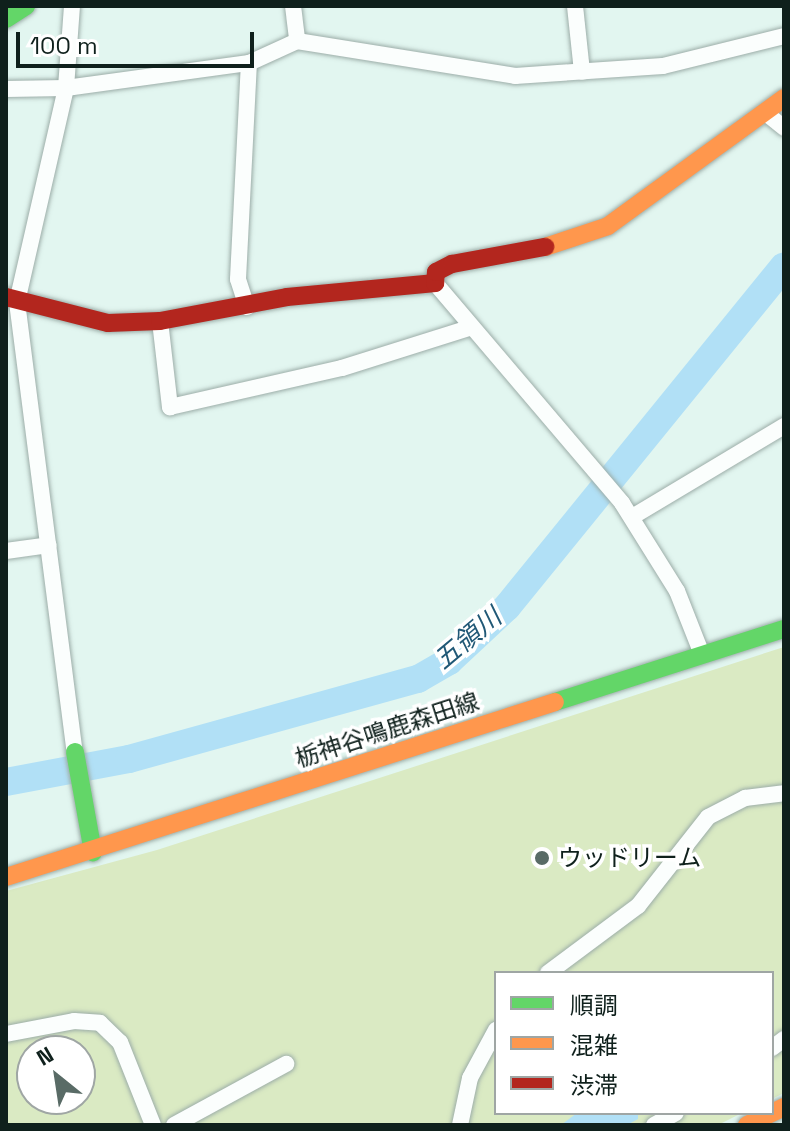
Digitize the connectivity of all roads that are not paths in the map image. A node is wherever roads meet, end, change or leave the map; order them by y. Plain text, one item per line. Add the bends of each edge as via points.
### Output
1 (26, 6) edge
2 (72, 6) edge
3 (293, 6) edge
4 (575, 6) edge
5 (6, 19) edge
6 (784, 36) edge
7 (297, 41) junction
8 (249, 63) junction
9 (582, 72) junction
10 (66, 88) junction
11 (6, 89) edge
12 (784, 98) edge
13 (767, 114) junction
14 (784, 128) edge
15 (435, 283) junction
16 (12, 300) edge
17 (247, 307) junction
18 (160, 321) junction
19 (472, 327) junction
20 (784, 426) edge
21 (632, 517) junction
22 (49, 545) junction
23 (6, 551) edge
24 (784, 629) edge
25 (701, 652) junction
26 (75, 752) joint
27 (784, 793) edge
28 (93, 852) junction
29 (6, 877) edge
30 (551, 971) edge
31 (6, 1034) edge
32 (494, 1034) edge
33 (286, 1064) dead end
34 (672, 1115) edge
35 (768, 1115) edge
36 (153, 1125) edge
37 (174, 1125) edge
38 (460, 1125) edge
39 (654, 1125) edge
40 (747, 1125) edge

1 - 5 street
2 - 10 street
3 - 7 street
4 - 9 street
6 - 9 street via 663,66
7 - 8 street
7 - 9 street via 515,76
8 - 10 street
8 - 17 street via 238,279
10 - 11 street
10 - 16 street
12 - 13 street
13 - 14 street
13 - 15 street via 608,226 575,241 452,264 436,272
15 - 17 street via 287,297
15 - 19 street
16 - 18 street via 108,323
16 - 22 street
17 - 18 street
18 - 19 street via 170,407 342,368
19 - 21 street
20 - 21 street
21 - 25 street via 691,618
22 - 23 street
22 - 26 street
24 - 25 street, 栃神谷鳴鹿森田線
25 - 28 street, 栃神谷鳴鹿森田線
26 - 28 street
27 - 30 street via 745,798 708,817 638,906
28 - 29 street, 栃神谷鳴鹿森田線
31 - 36 street via 74,1021 100,1023 120,1042
32 - 38 street via 470,1078
33 - 37 street
34 - 39 street
35 - 40 street

